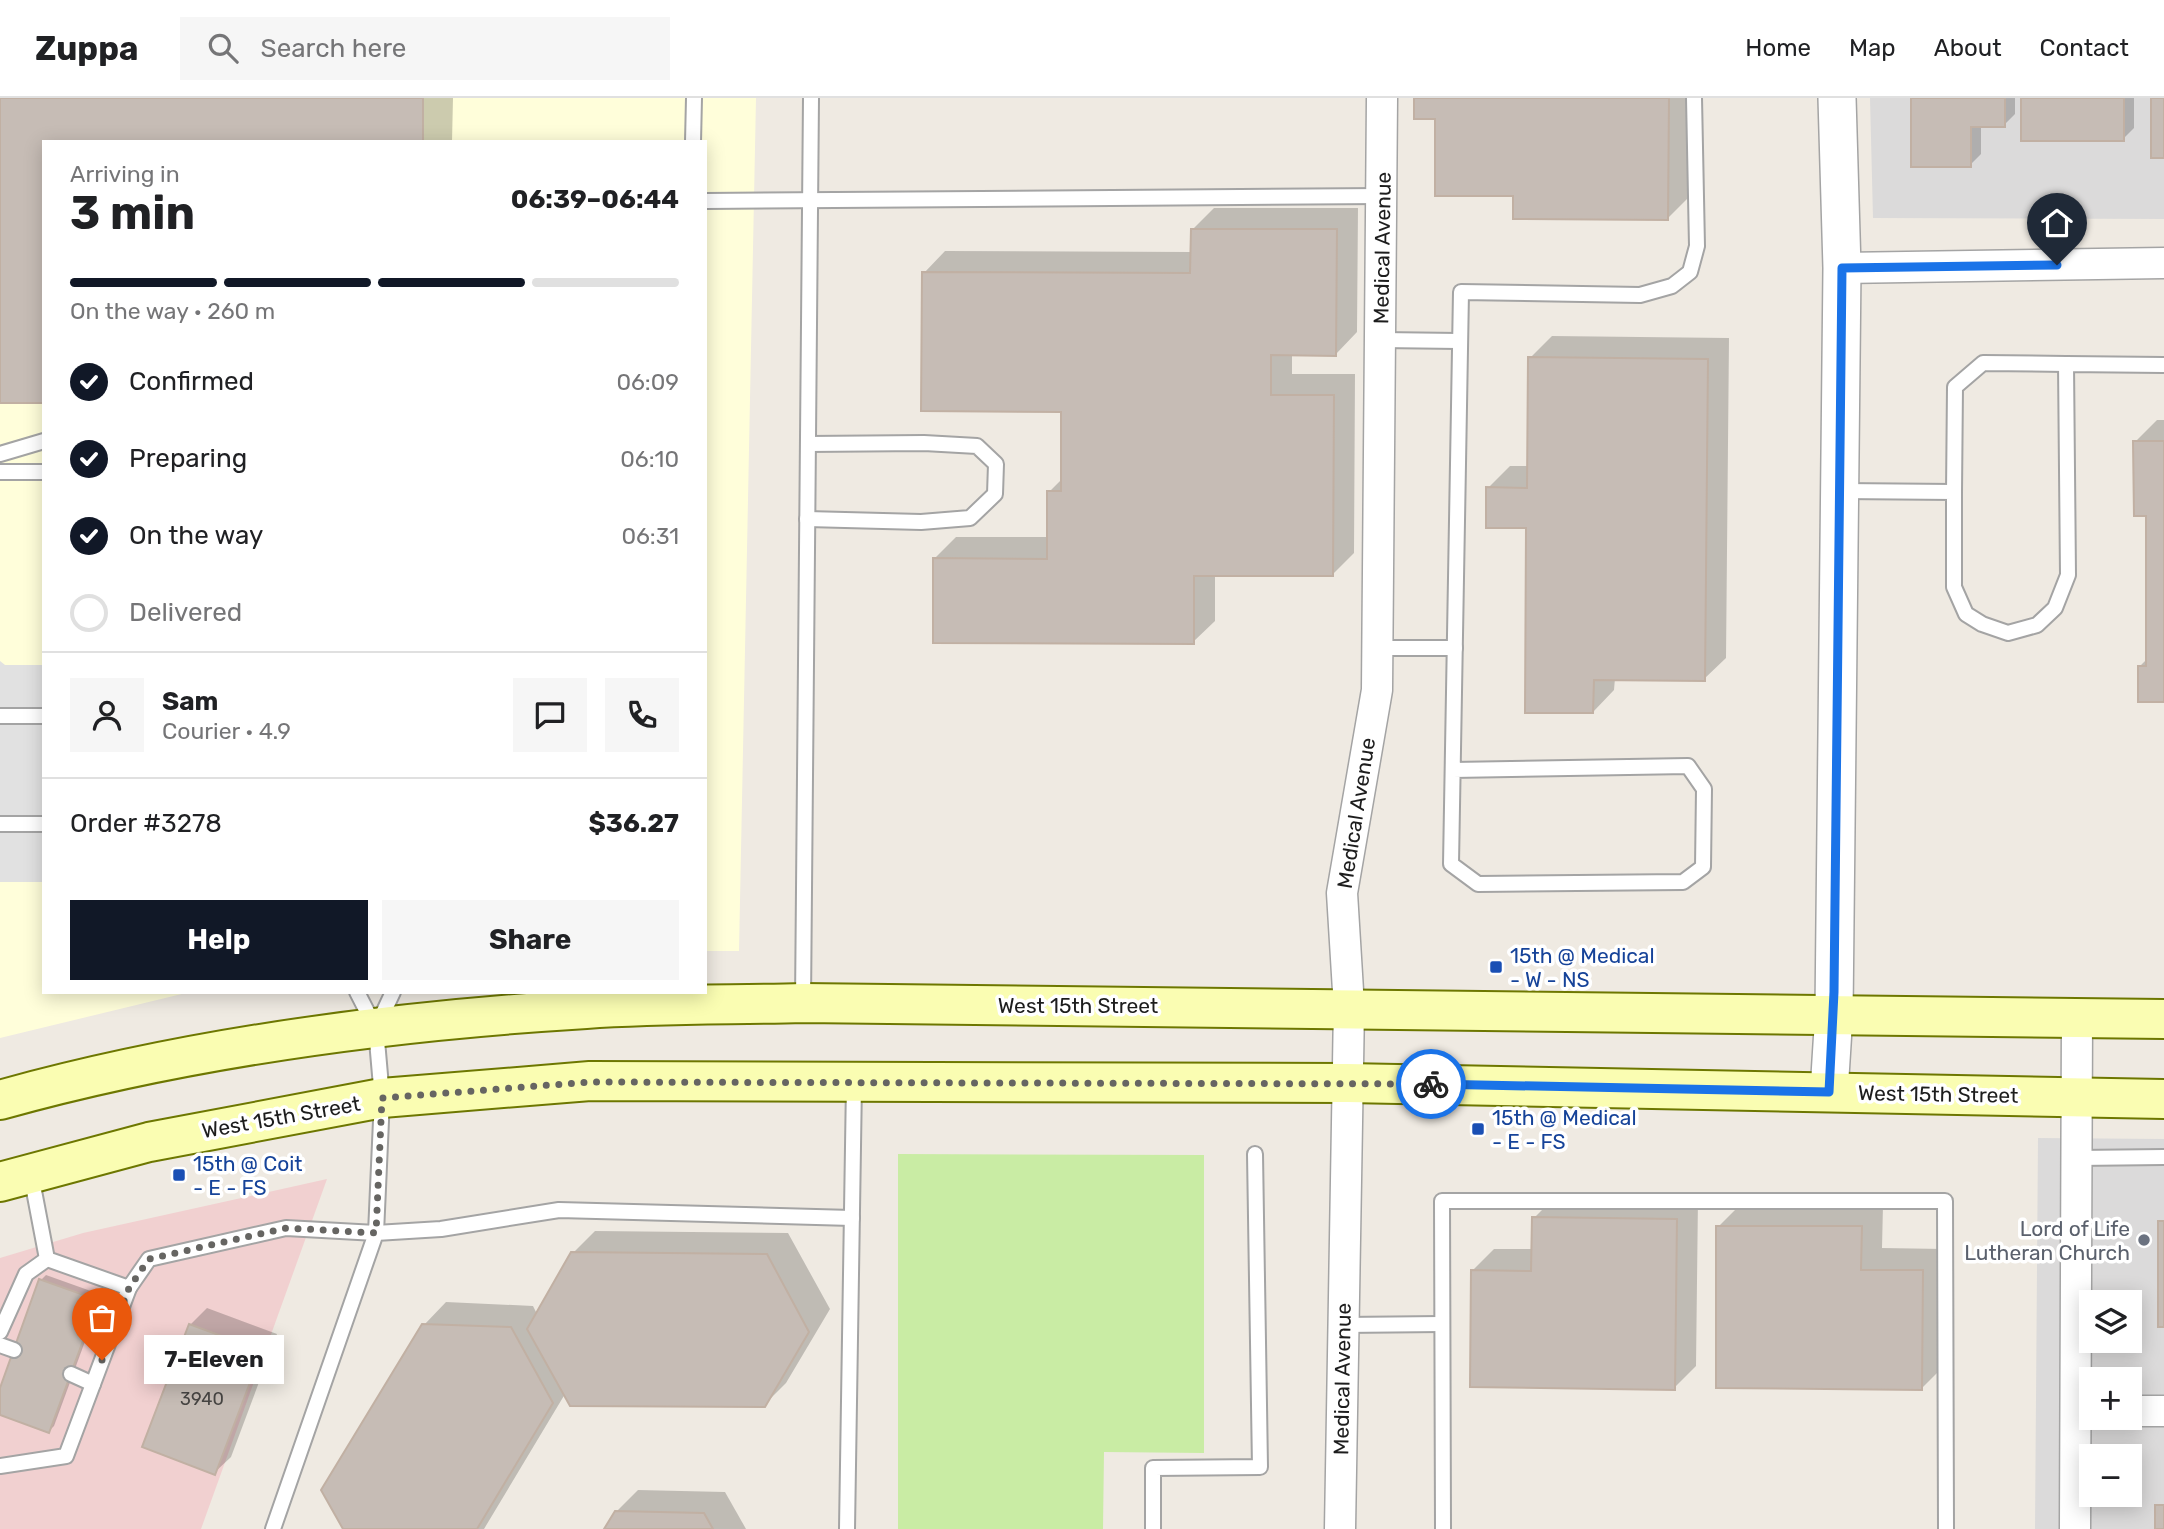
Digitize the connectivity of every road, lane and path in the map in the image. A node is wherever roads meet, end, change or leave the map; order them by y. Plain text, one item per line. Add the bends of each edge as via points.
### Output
1 (694, 98) edge
2 (811, 98) edge
3 (1382, 98) edge
4 (1694, 98) edge
5 (1837, 98) edge
6 (693, 140) edge
7 (1383, 196) junction
8 (809, 199) junction
9 (707, 201) edge
10 (2164, 263) edge
11 (1842, 268) junction
12 (1381, 340) junction
13 (1460, 341) junction
14 (2066, 364) junction
15 (2164, 365) edge
16 (42, 442) edge
17 (808, 444) junction
18 (0, 454) edge
19 (0, 472) edge
20 (42, 472) edge
21 (1840, 491) junction
22 (1954, 492) junction
23 (807, 519) junction
24 (1377, 648) junction
25 (1455, 648) junction
26 (0, 716) edge
27 (42, 716) edge
28 (1453, 770) junction
29 (0, 824) edge
30 (42, 824) edge
31 (358, 994) edge
32 (392, 994) edge
33 (803, 1003) junction
34 (1349, 1007) junction
35 (1833, 1013) junction
36 (2077, 1018) junction
37 (2164, 1019) edge
38 (376, 1029) junction
39 (855, 1082) junction
40 (1347, 1083) junction
41 (1829, 1092) junction
42 (382, 1098) junction
43 (2077, 1098) junction
44 (2164, 1099) edge
45 (0, 1100) edge
46 (1255, 1154) dead end
47 (2164, 1157) edge
48 (2077, 1158) junction
49 (15, 1177) edge
50 (852, 1218) junction
51 (376, 1233) junction
52 (47, 1259) junction
53 (129, 1288) junction
54 (1442, 1324) junction
55 (1343, 1325) junction
56 (0, 1332) edge
57 (2083, 1367) edge
58 (71, 1374) dead end
59 (93, 1384) junction
60 (2142, 1410) edge
61 (2164, 1411) edge
62 (2082, 1430) edge
63 (0, 1466) edge
64 (273, 1529) edge
65 (847, 1529) edge
66 (1153, 1529) edge
67 (1340, 1529) edge
68 (1443, 1529) edge
69 (1946, 1529) edge
70 (2075, 1529) edge

1 - 6 lane
2 - 8 lane
3 - 7 street, Medical Avenue
4 - 13 lane via 1697,246 1690,272 1672,286 1640,295 1461,292
5 - 11 street
7 - 8 lane
7 - 12 street, Medical Avenue
8 - 9 lane
8 - 17 lane
10 - 11 street
11 - 21 street
12 - 13 lane
12 - 24 street, Medical Avenue
13 - 25 lane
14 - 15 lane
14 - 22 lane via 1983,363 1955,387
14 - 22 lane via 2068,575 2055,608 2038,625 2008,633 1966,614 1954,587
16 - 18 lane
17 - 23 lane
17 - 23 lane via 976,446 996,464 995,494 970,518 921,522
19 - 20 lane
21 - 22 lane
21 - 35 street
23 - 33 lane
24 - 25 lane
24 - 34 street, Medical Avenue via 1377,690 1342,893
25 - 28 lane
26 - 27 lane
28 - 28 lane via 1451,864 1478,884 1683,882 1703,867 1704,789 1688,766
29 - 30 lane
31 - 38 lane
32 - 38 lane
33 - 34 main road, West 15th Street
33 - 38 main road, West 15th Street via 586,1009
34 - 35 main road, West 15th Street
34 - 40 street, Medical Avenue
35 - 36 main road, West 15th Street
35 - 41 street
36 - 37 main road, West 15th Street
36 - 43 street
38 - 42 lane
38 - 45 main road, West 15th Street via 150,1061
39 - 40 main road, West 15th Street
39 - 42 main road, West 15th Street via 590,1082
39 - 50 lane
40 - 41 main road, West 15th Street
40 - 55 street, Medical Avenue
41 - 43 main road, West 15th Street
42 - 49 main road, West 15th Street via 149,1142
42 - 51 lane
43 - 44 main road, West 15th Street
43 - 48 street
46 - 66 lane via 1260,1467 1153,1468
47 - 48 lane
48 - 57 street
49 - 52 lane
50 - 51 lane via 559,1210 441,1229
50 - 65 lane
51 - 53 lane via 286,1228 149,1259
51 - 64 lane
52 - 53 lane
52 - 56 lane via 26,1274
53 - 59 lane
54 - 55 lane
54 - 68 lane
54 - 69 lane via 1442,1201 1945,1201
55 - 67 street, Medical Avenue
58 - 59 lane
59 - 63 lane via 66,1456
60 - 61 street
62 - 70 street

